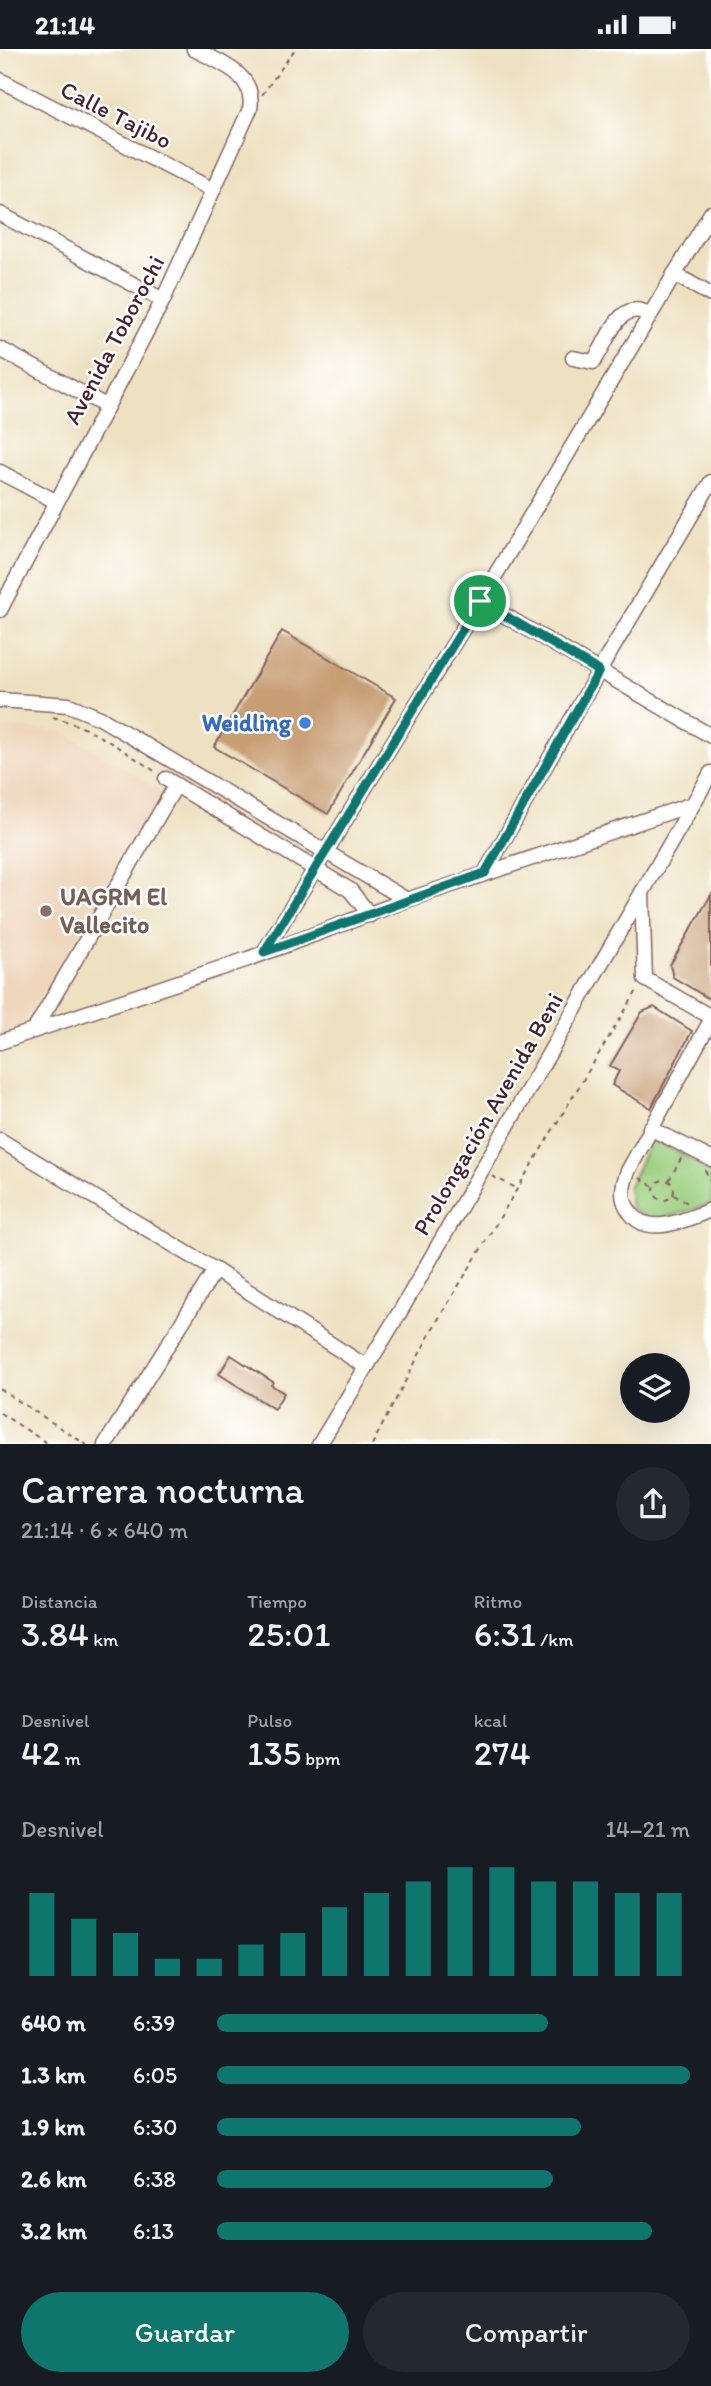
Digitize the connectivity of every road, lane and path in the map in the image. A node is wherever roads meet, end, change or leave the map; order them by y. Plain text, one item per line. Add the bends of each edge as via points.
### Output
1 (194, 49) edge
2 (295, 49) edge
3 (0, 80) edge
4 (250, 109) junction
5 (211, 190) junction
6 (711, 213) edge
7 (0, 214) edge
8 (674, 274) junction
9 (711, 295) edge
10 (163, 300) junction
11 (649, 314) junction
12 (0, 349) edge
13 (573, 358) dead end
14 (106, 406) junction
15 (0, 472) edge
16 (711, 482) edge
17 (55, 501) junction
18 (480, 601) junction
19 (0, 610) edge
20 (599, 671) junction
21 (0, 700) edge
22 (44, 716) dead end
23 (711, 736) edge
24 (711, 773) edge
25 (171, 782) junction
26 (693, 804) junction
27 (326, 850) junction
28 (316, 868) junction
29 (485, 873) junction
30 (642, 892) junction
31 (407, 900) junction
32 (370, 915) junction
33 (264, 952) junction
34 (645, 979) junction
35 (711, 1018) edge
36 (35, 1029) junction
37 (0, 1042) edge
38 (650, 1128) junction
39 (0, 1140) edge
40 (677, 1153) dead end
41 (706, 1162) edge
42 (482, 1170) junction
43 (628, 1171) junction
44 (669, 1181) junction
45 (711, 1182) edge
46 (654, 1187) junction
47 (519, 1190) junction
48 (673, 1195) junction
49 (711, 1210) edge
50 (689, 1211) dead end
51 (215, 1270) junction
52 (365, 1366) junction
53 (0, 1389) edge
54 (0, 1413) edge
55 (50, 1444) edge
56 (87, 1444) edge
57 (105, 1444) edge
58 (319, 1444) edge
59 (372, 1444) edge

1 - 4 street, Avenida Toborochi via 235,70 249,86
2 - 4 path
3 - 5 street, Calle Tajibo
4 - 5 street, Avenida Toborochi
5 - 10 street, Avenida Toborochi
6 - 8 street
7 - 10 street
8 - 9 street
8 - 11 street
10 - 14 street, Avenida Toborochi
11 - 13 street via 636,310 621,316 593,362
11 - 18 street
12 - 14 street
14 - 17 street, Avenida Toborochi
15 - 17 street
16 - 20 street
17 - 19 street, Avenida Toborochi
18 - 20 street
18 - 27 street
20 - 23 street
20 - 29 street
21 - 27 street via 69,705 100,718
22 - 25 path via 71,722
24 - 26 street, Prolongación Avenida Beni
25 - 28 street
25 - 36 street
26 - 29 street
26 - 30 street, Prolongación Avenida Beni
27 - 28 street
27 - 31 street
28 - 32 street via 350,890
28 - 33 street
29 - 31 street
30 - 34 street
30 - 42 street, Prolongación Avenida Beni
31 - 32 street
32 - 33 street
33 - 36 street
34 - 35 street
34 - 47 path
35 - 38 street
36 - 37 street
38 - 41 street
38 - 43 street
39 - 51 street
40 - 44 path via 682,1156
41 - 45 path
42 - 47 path
42 - 52 street, Prolongación Avenida Beni
43 - 46 path
43 - 49 street via 624,1203 640,1222 666,1225
44 - 46 path via 662,1180
44 - 48 path
46 - 48 path via 658,1199 668,1200
47 - 59 path via 433,1328
48 - 50 path via 698,1208
51 - 52 street
51 - 57 street
52 - 58 street, Prolongación Avenida Beni
53 - 56 path
54 - 55 path

